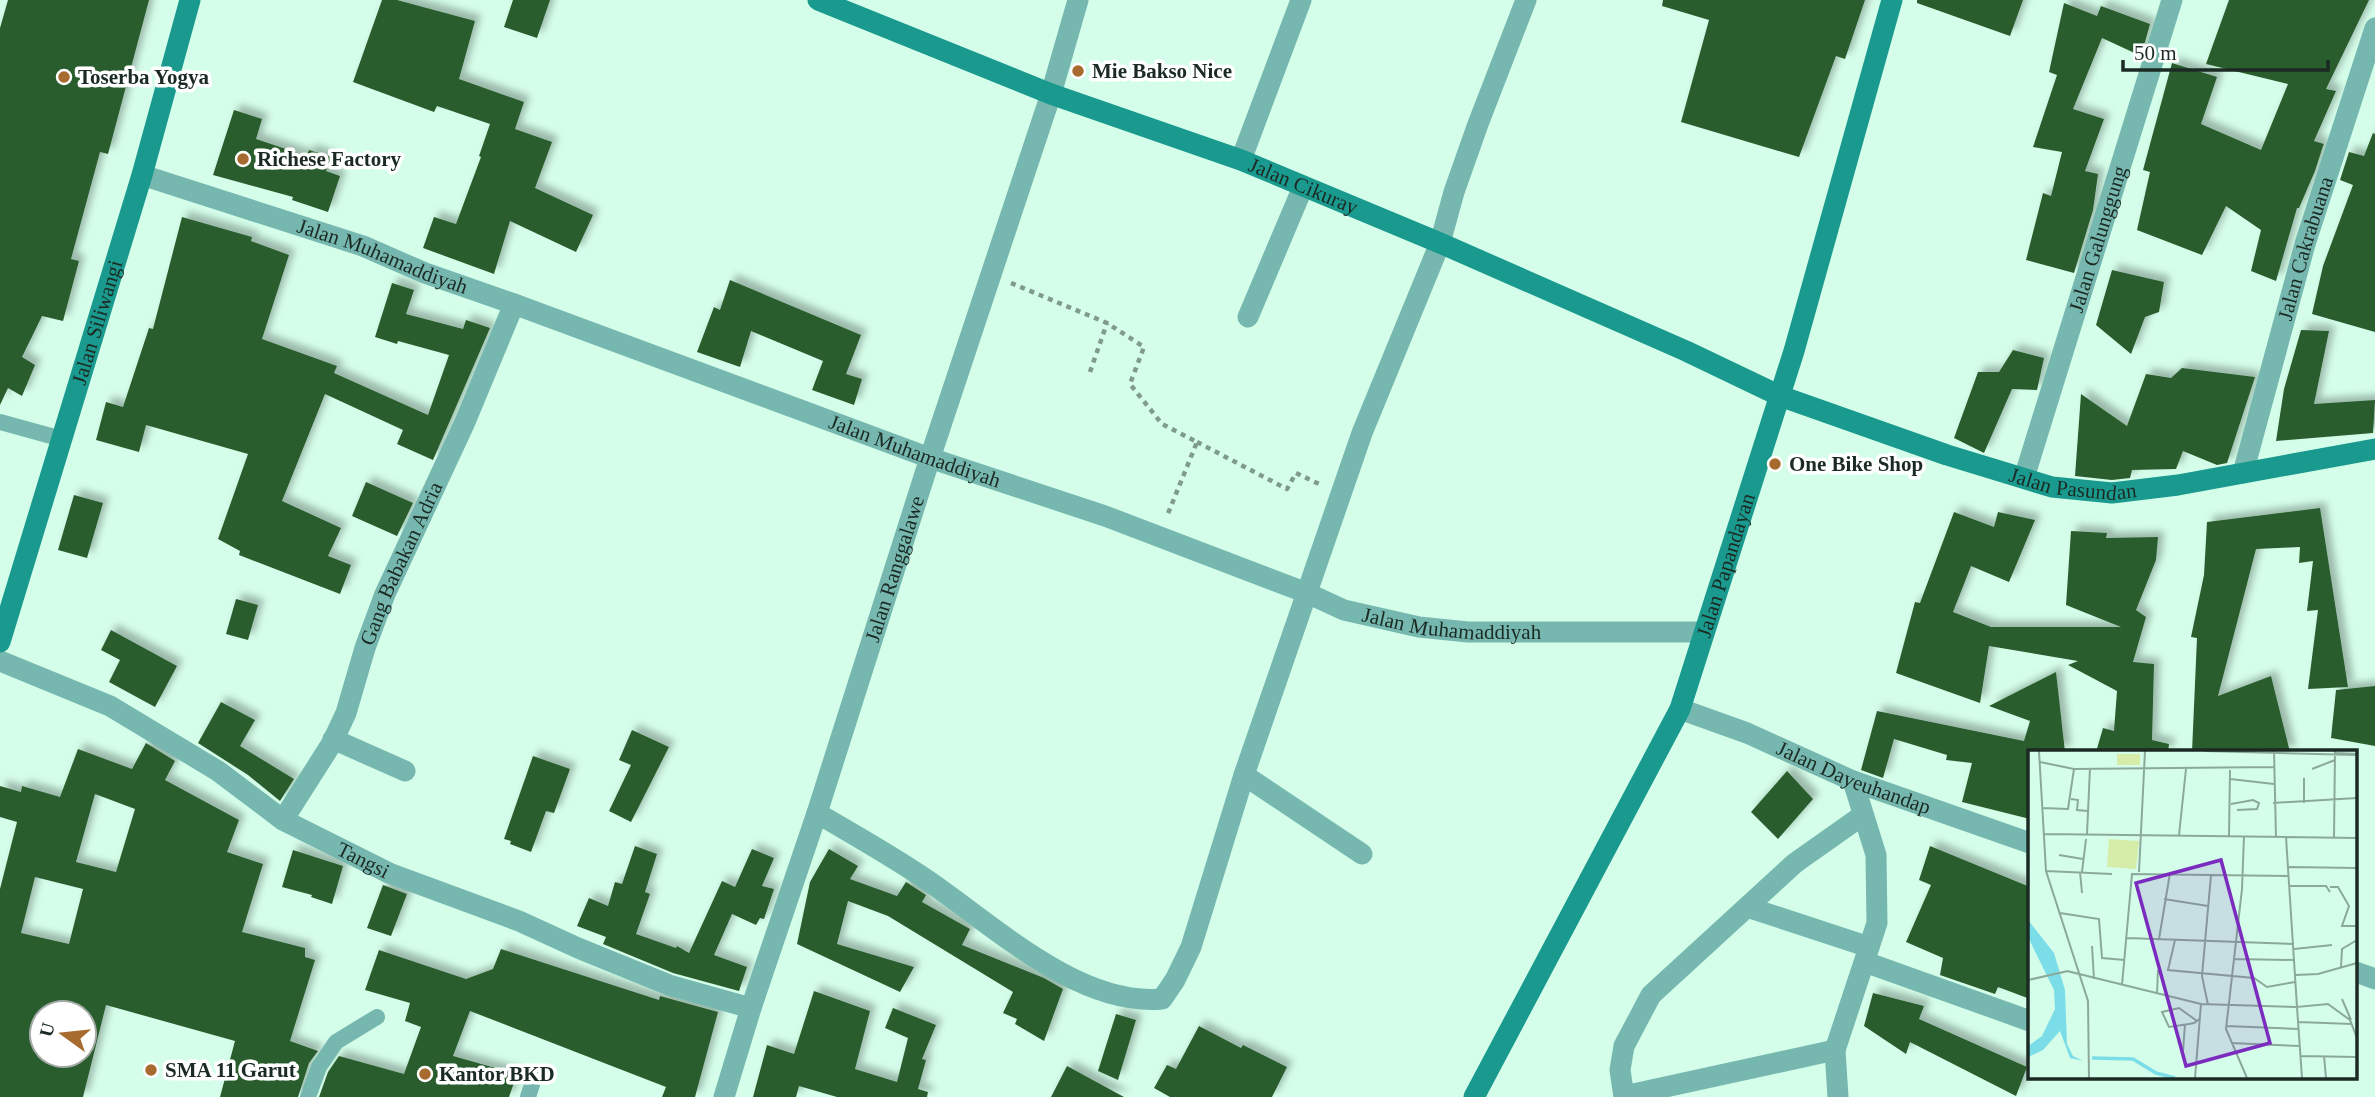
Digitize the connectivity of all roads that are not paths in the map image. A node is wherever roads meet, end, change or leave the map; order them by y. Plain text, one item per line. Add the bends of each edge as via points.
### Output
1 (190, 0) edge
2 (818, 0) edge
3 (1078, 0) edge
4 (1301, 0) edge
5 (1526, 0) edge
6 (1892, 0) edge
7 (2172, 0) edge
8 (2375, 28) edge
9 (1051, 94) junction
10 (1241, 160) junction
11 (142, 175) junction
12 (1303, 187) junction
13 (1440, 243) junction
14 (514, 303) junction
15 (1248, 317) dead end
16 (1780, 396) junction
17 (0, 422) edge
18 (62, 439) junction
19 (2375, 449) edge
20 (930, 458) junction
21 (2243, 472) junction
22 (2024, 478) junction
23 (1307, 593) junction
24 (1704, 632) junction
25 (0, 642) edge
26 (0, 662) edge
27 (1680, 709) junction
28 (333, 739) junction
29 (405, 771) dead end
30 (1244, 775) junction
31 (1853, 781) junction
32 (817, 813) junction
33 (1864, 816) junction
34 (283, 820) junction
35 (2028, 842) edge
36 (1362, 855) dead end
37 (1747, 907) junction
38 (1867, 955) junction
39 (2358, 973) edge
40 (2375, 979) edge
41 (751, 1008) junction
42 (377, 1017) dead end
43 (2028, 1020) edge
44 (1835, 1050) junction
45 (534, 1078) dead end
46 (1624, 1096) edge
47 (308, 1097) edge
48 (528, 1097) edge
49 (724, 1097) edge
50 (1474, 1097) edge
51 (1838, 1097) edge

1 - 11 street, Jalan Siliwangi
2 - 9 street, Jalan Cikuray
3 - 9 street, Jalan Ranggalawe
4 - 10 street
5 - 13 street via 1474,135
6 - 16 street, Jalan Papandayan
7 - 22 street, Jalan Galunggung
8 - 21 street, Jalan Cakrabuana via 2305,244
9 - 10 street, Jalan Cikuray
9 - 20 street, Jalan Ranggalawe
10 - 12 street, Jalan Cikuray
11 - 14 street, Jalan Muhamaddiyah via 363,246 425,274
11 - 18 street, Jalan Siliwangi
12 - 13 street, Jalan Cikuray
12 - 15 street
13 - 16 street, Jalan Cikuray
13 - 23 street via 1362,433
14 - 20 street, Jalan Muhamaddiyah
14 - 28 street, Gang Babakan Adria via 385,594
16 - 22 street, Jalan Pasundan
16 - 24 street, Jalan Papandayan
17 - 18 lane
18 - 25 street, Jalan Siliwangi
19 - 21 street, Jalan Pasundan
20 - 23 street, Jalan Muhamaddiyah via 1105,516
20 - 32 street, Jalan Ranggalawe
21 - 22 street, Jalan Pasundan via 2112,494 2052,487
23 - 24 street, Jalan Muhamaddiyah via 1345,610 1419,627 1468,632
23 - 30 street
24 - 27 street, Jalan Papandayan
26 - 34 street, Tangsi via 110,706 218,771
27 - 31 street, Jalan Dayeuhandap via 1747,733
27 - 50 street, Jalan Papandayan
28 - 29 street
28 - 34 street, Gang Babakan Adria
30 - 32 street via 1191,947 1162,999 1143,1001 1102,992 1045,964 926,879
30 - 36 street
31 - 33 street
31 - 35 street, Jalan Dayeuhandap
32 - 41 street, Jalan Ranggalawe
33 - 37 street via 1795,863
33 - 38 street via 1875,855 1877,923
34 - 41 street, Tangsi via 389,873 519,920 669,985
37 - 38 street
37 - 46 street via 1651,995 1624,1046 1620,1070
38 - 43 street
38 - 44 street
39 - 40 street
41 - 49 street, Jalan Ranggalawe
42 - 47 lane via 336,1042 319,1067
44 - 46 street
44 - 51 street
45 - 48 lane

